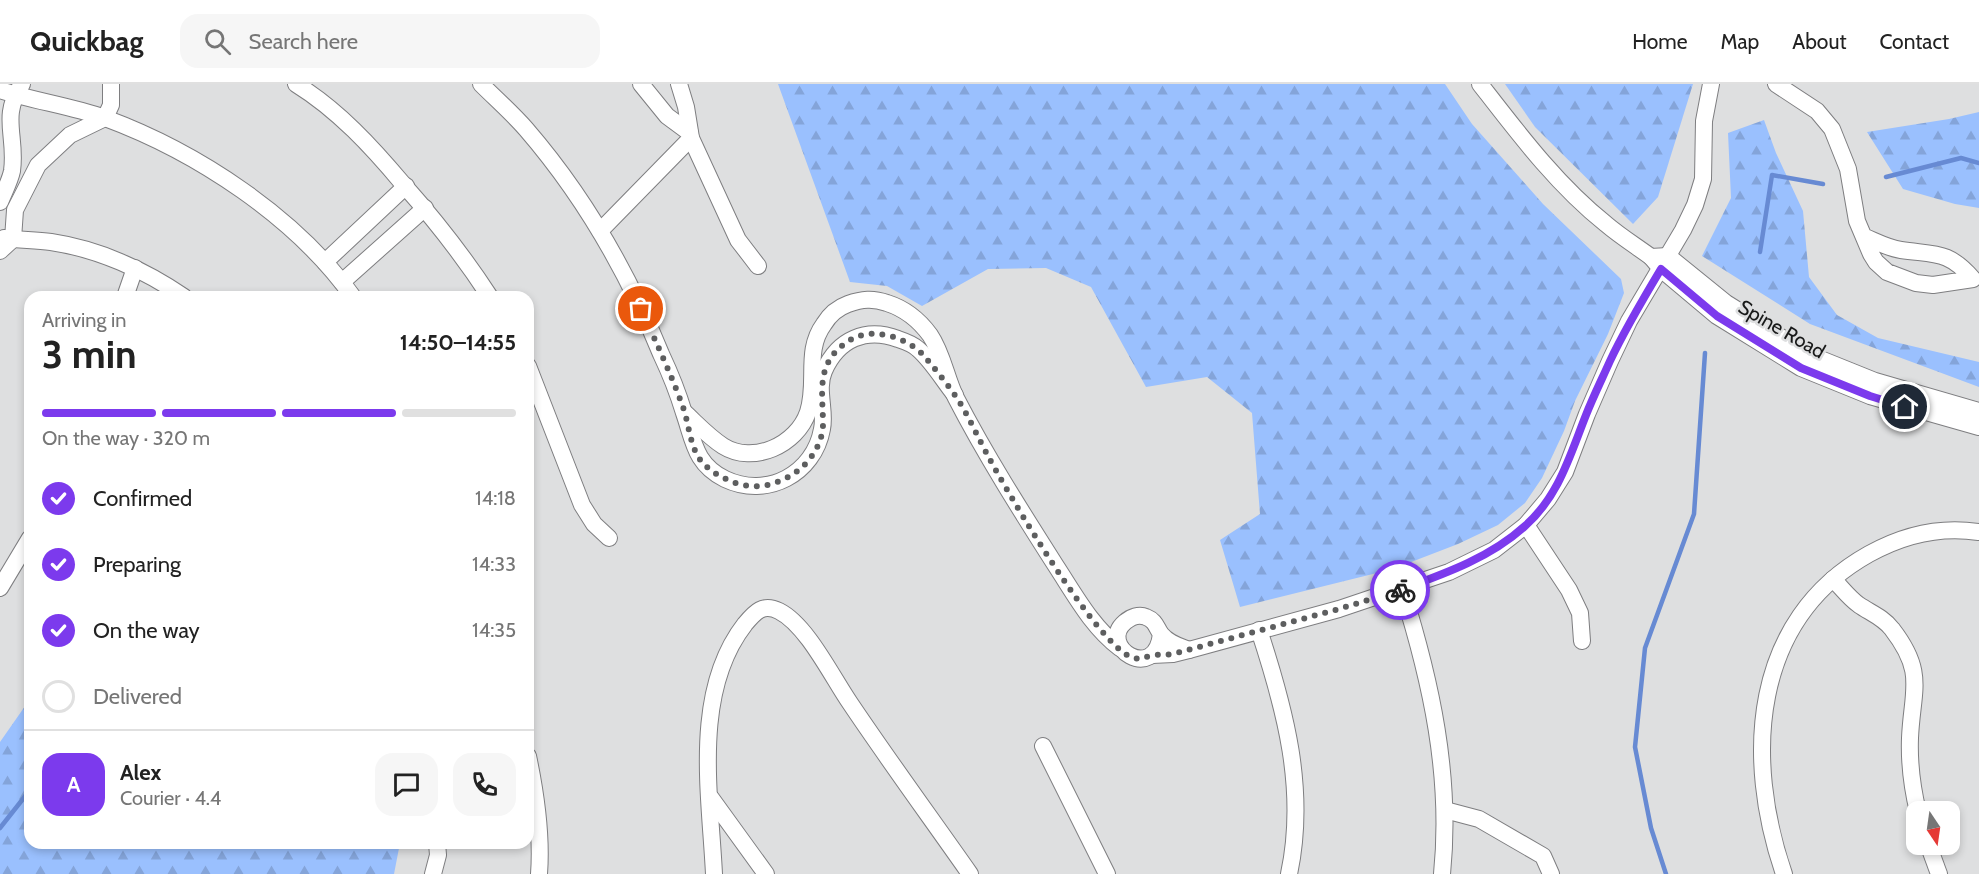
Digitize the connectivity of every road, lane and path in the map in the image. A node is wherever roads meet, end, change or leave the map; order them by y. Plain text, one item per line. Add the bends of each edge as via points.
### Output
1 (111, 84) edge
2 (296, 84) edge
3 (482, 84) edge
4 (641, 84) edge
5 (679, 84) edge
6 (1480, 84) edge
7 (1711, 84) edge
8 (1776, 84) edge
9 (12, 90) edge
10 (105, 118) junction
11 (691, 136) junction
12 (406, 186) junction
13 (0, 202) edge
14 (425, 208) junction
15 (600, 231) junction
16 (1865, 237) junction
17 (7, 239) edge
18 (0, 251) edge
19 (1660, 261) junction
20 (325, 262) junction
21 (758, 266) dead end
22 (135, 268) junction
23 (342, 282) junction
24 (127, 291) edge
25 (174, 291) edge
26 (349, 291) edge
27 (486, 291) edge
28 (534, 381) edge
29 (955, 395) junction
30 (1979, 411) edge
31 (684, 412) junction
32 (1979, 427) edge
33 (1526, 525) junction
34 (1979, 532) edge
35 (609, 538) dead end
36 (24, 548) edge
37 (1833, 579) junction
38 (0, 588) edge
39 (1402, 589) junction
40 (1091, 618) junction
41 (1123, 623) junction
42 (1259, 630) junction
43 (1161, 634) junction
44 (1582, 641) dead end
45 (1120, 648) junction
46 (1189, 650) junction
47 (1152, 655) junction
48 (1043, 746) dead end
49 (534, 785) edge
50 (710, 797) junction
51 (1916, 801) edge
52 (1444, 810) junction
53 (438, 849) edge
54 (1932, 855) edge
55 (433, 874) edge
56 (539, 874) edge
57 (714, 874) edge
58 (766, 874) edge
59 (970, 874) edge
60 (1107, 874) edge
61 (1289, 874) edge
62 (1442, 874) edge
63 (1551, 874) edge
64 (1784, 874) edge
65 (1938, 874) edge

1 - 10 street via 111,105
2 - 12 street via 359,135
3 - 15 street via 526,129
4 - 11 street via 667,116
5 - 11 street
6 - 19 street, Spine Road via 1553,174 1605,224
7 - 19 street via 1704,120 1703,179 1695,205
8 - 16 street via 1817,111 1832,129 1848,169 1857,221
9 - 10 street
9 - 13 street via 12,172
10 - 17 street via 70,135 38,165 15,210
10 - 20 street via 205,166 252,197
11 - 15 street
11 - 21 street via 738,240
12 - 14 street
12 - 20 street
14 - 23 street
14 - 27 street
15 - 31 street via 631,287
16 - 16 street via 1876,262 1901,279 1933,285 1973,279 1948,258 1931,252 1900,250
17 - 18 street
17 - 22 street via 51,242
19 - 30 street, Spine Road via 1808,354 1875,381
19 - 32 street, Spine Road via 1717,316 1801,368 1870,396
19 - 33 street via 1610,361 1565,472
20 - 23 street
22 - 24 street
22 - 25 street
23 - 26 street
28 - 35 street via 582,505
29 - 31 street via 932,338 921,324 906,311 872,299 838,307 817,333 808,412 789,439 775,448 741,453 724,447
29 - 31 street via 917,348 885,334 854,338 832,356 823,373 823,427 818,446 806,465 791,477 760,487 725,479 710,469 693,445
29 - 40 street via 1023,515
33 - 39 street via 1494,550
33 - 44 street via 1569,590 1580,614
34 - 37 street via 1938,530 1910,536 1872,552
36 - 38 street
37 - 51 street via 1859,605 1890,626 1904,644 1913,666 1916,687 1910,768
37 - 64 street via 1794,625 1776,661 1765,701 1765,788
39 - 42 street
39 - 52 street via 1432,699
40 - 41 street
40 - 45 street
41 - 43 street via 1133,616 1145,616 1156,623
41 - 45 street via 1118,635
42 - 46 street
42 - 61 street via 1277,684 1294,776 1297,808
43 - 46 street
43 - 47 street via 1160,645
45 - 47 street via 1135,658
46 - 47 street
48 - 60 street
49 - 56 street
50 - 57 street
50 - 58 street
50 - 59 street via 710,714 718,672 733,640 753,613 769,607 780,611 806,634
52 - 62 street
52 - 63 street via 1479,819 1535,851 1543,856
53 - 55 street
54 - 65 street

